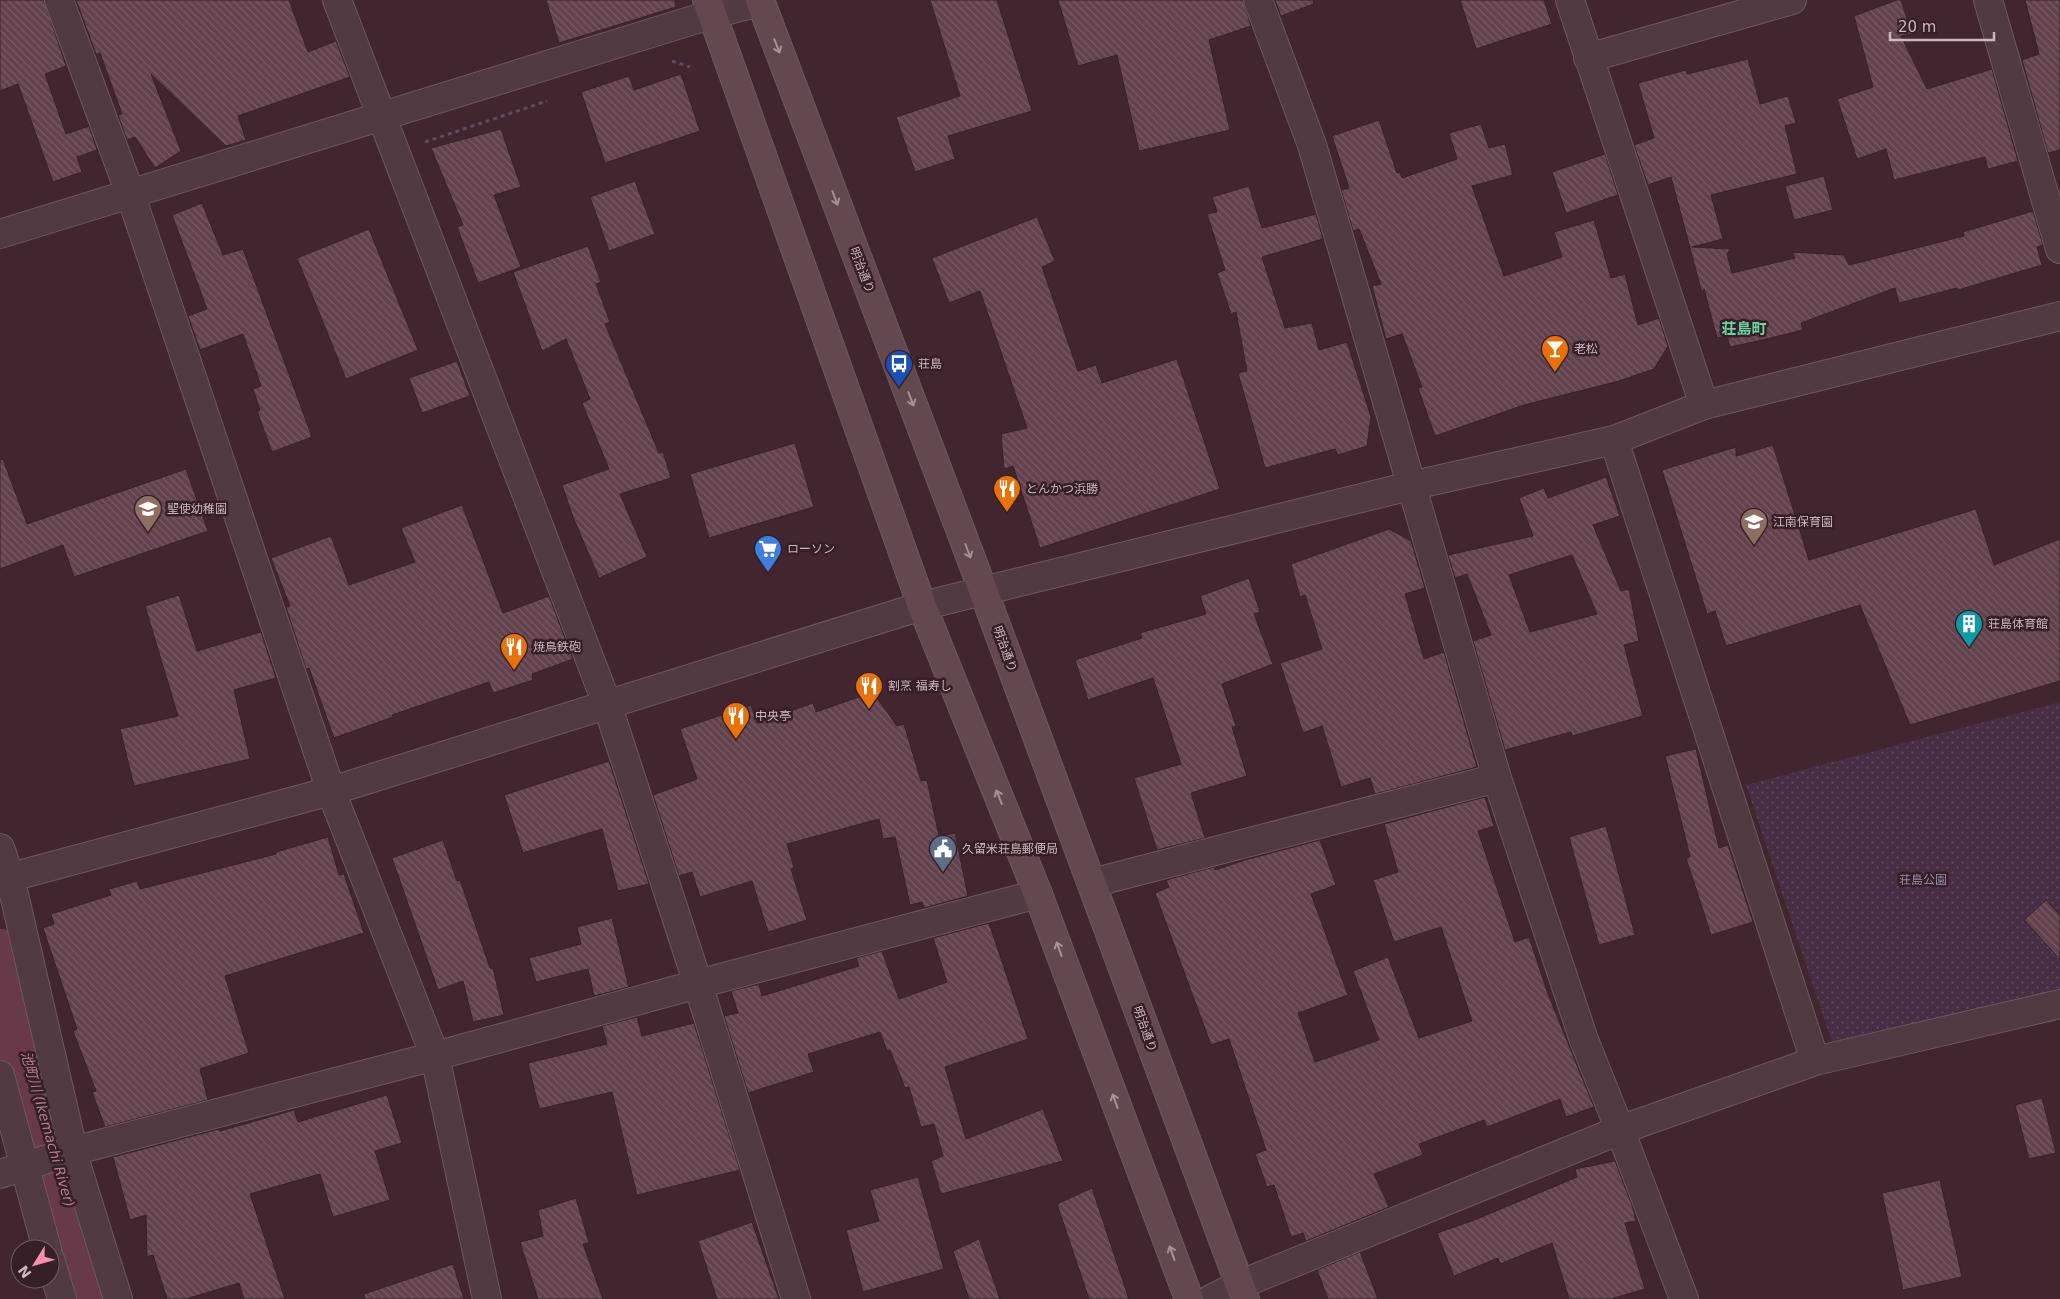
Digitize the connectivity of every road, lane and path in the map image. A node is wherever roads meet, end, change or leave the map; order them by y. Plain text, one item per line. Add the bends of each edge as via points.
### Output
1 (59, 0) edge
2 (337, 0) edge
3 (1258, 0) edge
4 (1570, 0) edge
5 (1792, 0) edge
6 (1988, 0) edge
7 (762, 1) edge
8 (710, 7) edge
9 (1588, 58) junction
10 (670, 60) dead end
11 (690, 68) dead end
12 (557, 98) dead end
13 (382, 117) junction
14 (425, 142) dead end
15 (130, 193) junction
16 (0, 234) edge
17 (2060, 249) edge
18 (2060, 316) edge
19 (1704, 405) junction
20 (1614, 440) junction
21 (1410, 486) junction
22 (984, 590) junction
23 (922, 606) junction
24 (608, 704) junction
25 (1497, 778) junction
26 (331, 791) junction
27 (0, 848) edge
28 (5, 879) edge
29 (1092, 884) junction
30 (1038, 894) junction
31 (698, 984) junction
32 (2060, 1004) edge
33 (435, 1056) junction
34 (1815, 1060) junction
35 (0, 1075) edge
36 (1620, 1130) junction
37 (73, 1151) junction
38 (12, 1170) edge
39 (43, 1239) edge
40 (1242, 1292) edge
41 (118, 1299) edge
42 (487, 1299) edge
43 (796, 1299) edge
44 (1189, 1299) edge
45 (1211, 1299) edge
46 (1684, 1299) edge

1 - 15 street
2 - 13 street
3 - 21 street via 1312,145
4 - 9 street
5 - 9 street
6 - 17 street
7 - 8 street
7 -> 22 main road, 明治通り
8 - 13 street
8 - 23 main road
9 - 19 street
10 - 11 path
12 - 14 path
13 - 15 street
13 - 24 street
15 - 16 street
15 - 26 street
18 - 19 street
19 - 20 street
20 - 21 street
20 - 34 street
21 - 22 street
21 - 25 street
22 - 23 street
22 - 29 main road, 明治通り
23 - 24 street
30 -> 23 main road
24 - 26 street
24 - 31 street
25 - 29 street
25 - 36 street via 1584,1040
26 - 28 street
26 - 33 street
27 - 28 street
28 - 37 street
29 - 40 main road, 明治通り
30 - 31 street
44 -> 30 main road
31 - 33 street
31 - 43 street
32 - 34 street
33 - 37 street
33 - 42 street
34 - 36 street
35 - 38 street
36 - 40 street
36 - 46 street
37 - 38 street
37 - 41 street
38 - 39 street
40 - 45 street

